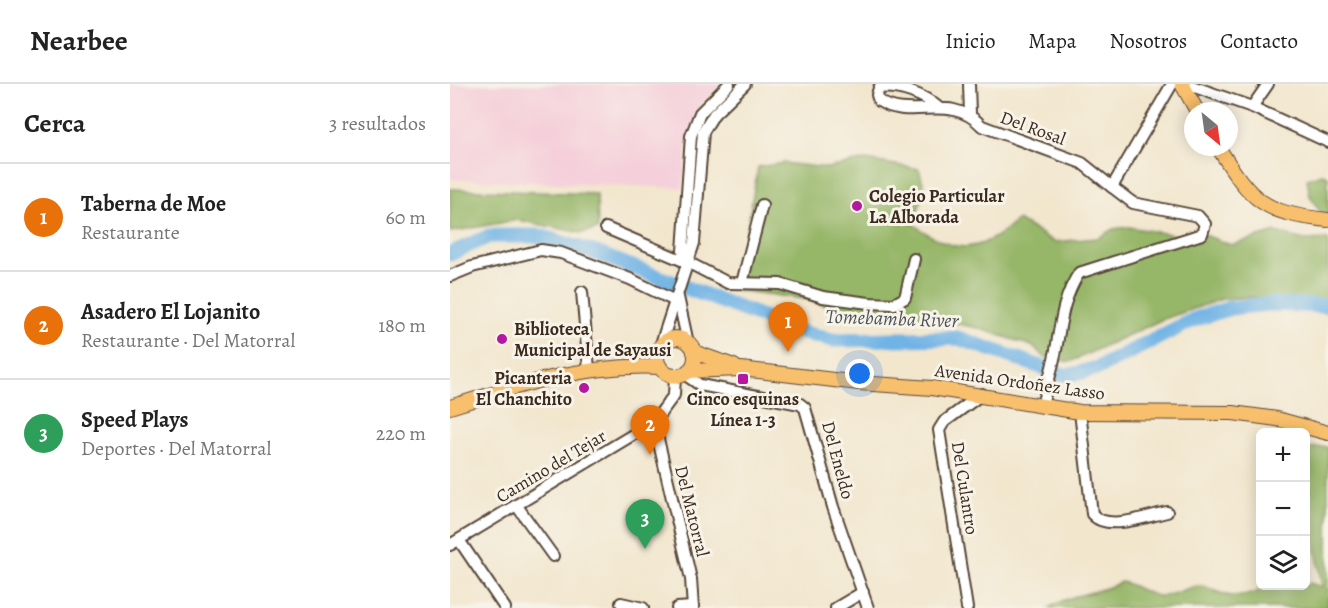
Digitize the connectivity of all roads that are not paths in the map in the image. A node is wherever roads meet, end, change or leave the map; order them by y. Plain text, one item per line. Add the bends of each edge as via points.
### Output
1 (729, 84) edge
2 (745, 84) edge
3 (969, 84) edge
4 (1172, 84) edge
5 (1182, 84) edge
6 (1186, 84) edge
7 (1268, 84) edge
8 (1192, 102) edge
9 (1252, 107) junction
10 (939, 108) junction
11 (970, 114) junction
12 (1328, 142) edge
13 (1224, 156) edge
14 (1112, 187) junction
15 (762, 205) dead end
16 (1328, 220) edge
17 (606, 228) dead end
18 (914, 259) dead end
19 (686, 264) junction
20 (450, 276) edge
21 (742, 284) junction
22 (582, 292) dead end
23 (677, 298) junction
24 (691, 347) junction
25 (660, 349) junction
26 (629, 366) junction
27 (660, 367) junction
28 (589, 369) junction
29 (741, 369) junction
30 (682, 374) junction
31 (982, 394) junction
32 (1042, 405) junction
33 (450, 407) edge
34 (1080, 412) junction
35 (654, 422) junction
36 (1328, 433) edge
37 (517, 506) junction
38 (1167, 512) dead end
39 (454, 543) edge
40 (553, 556) dead end
41 (862, 592) junction
42 (621, 603) dead end
43 (505, 608) edge
44 (643, 608) edge
45 (677, 608) edge
46 (693, 608) edge
47 (837, 608) edge
48 (868, 608) edge
49 (967, 608) edge

1 - 19 street via 700,113 691,136 683,251
2 - 19 street via 714,114 703,132 694,243
3 - 11 street
4 - 14 street
5 - 8 main road
6 - 9 street
7 - 9 street
9 - 12 street
10 - 10 street, Del Rosal via 921,96 888,87 879,88 877,95 879,101 892,106
10 - 11 street, Del Rosal
11 - 14 street, Del Rosal via 982,126 1082,163
13 - 16 main road via 1248,191 1264,204 1294,217
14 - 32 street, Del Rosal via 1133,203 1198,216 1205,224 1202,234 1079,273 1062,309
15 - 21 street
17 - 19 street
18 - 21 street via 905,298 894,304 834,299 780,284
19 - 21 street via 723,281
19 - 23 street
20 - 23 street via 541,250 561,253
22 - 28 street
23 - 24 street
23 - 25 street
24 - 25 main road via 673,339
24 - 29 main road, Avenida Ordoñez Lasso
24 - 30 main road via 694,363
25 - 26 main road
25 - 27 main road
26 - 27 main road
26 - 28 main road
27 - 30 main road
28 - 33 main road
29 - 30 main road, Avenida Ordoñez Lasso
29 - 31 main road, Avenida Ordoñez Lasso
30 - 35 street, Camino del Tejar via 674,395
30 - 41 street, Del Eneldo via 700,385 805,408
31 - 32 main road, Avenida Ordoñez Lasso
31 - 49 street, Del Culantro via 939,430
32 - 34 main road, Avenida Ordoñez Lasso
34 - 36 main road, Avenida Ordoñez Lasso via 1233,413 1277,419
34 - 38 street via 1092,514 1096,519 1111,522
35 - 37 street, Camino del Tejar
35 - 46 street, Del Matorral via 691,579
37 - 39 street, Camino del Tejar
37 - 40 street
39 - 43 street
41 - 47 street
41 - 48 street, Del Eneldo
42 - 44 street
45 - 46 street

